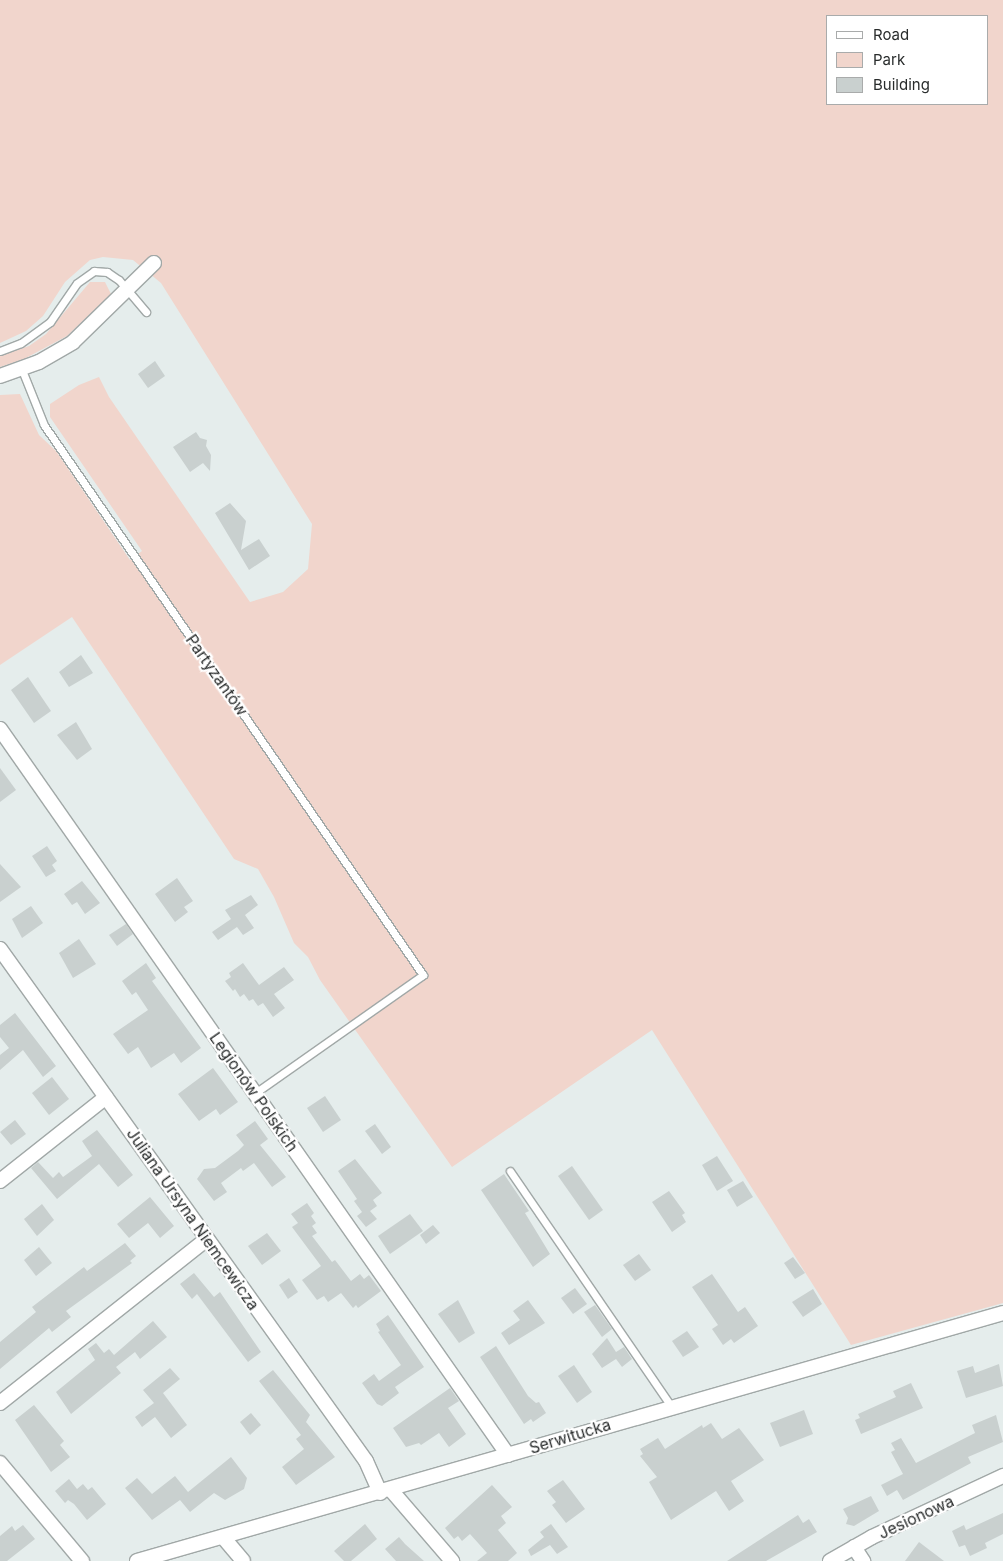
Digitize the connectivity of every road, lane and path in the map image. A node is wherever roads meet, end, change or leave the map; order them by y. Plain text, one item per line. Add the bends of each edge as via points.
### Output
1 (154, 263) dead end
2 (129, 290) junction
3 (146, 312) dead end
4 (0, 351) edge
5 (22, 370) junction
6 (0, 376) edge
7 (0, 729) edge
8 (2, 954) edge
9 (255, 1094) junction
10 (106, 1097) junction
11 (510, 1171) dead end
12 (0, 1181) edge
13 (207, 1239) junction
14 (1003, 1313) edge
15 (0, 1403) edge
16 (671, 1406) junction
17 (508, 1455) junction
18 (0, 1463) edge
19 (1003, 1476) edge
20 (386, 1491) junction
21 (223, 1537) junction
22 (854, 1547) junction
23 (82, 1561) edge
24 (136, 1561) edge
25 (243, 1561) edge
26 (452, 1561) edge
27 (830, 1561) edge
28 (863, 1561) edge

1 - 2 street
2 - 3 lane
2 - 4 lane via 107,272 94,270 86,274 50,322 21,343
2 - 5 street via 73,342
5 - 6 street
5 - 9 lane, Partyzantów via 44,425 423,975
7 - 9 street, Legionów Polskich
8 - 10 street, Juliana Ursyna Niemcewicza
9 - 17 street, Legionów Polskich
10 - 12 street
10 - 13 street, Juliana Ursyna Niemcewicza
11 - 16 lane
13 - 15 street
13 - 20 street, Juliana Ursyna Niemcewicza
14 - 16 street, Serwitucka
16 - 17 street, Serwitucka
17 - 20 street, Serwitucka
18 - 23 street
19 - 22 street, Jesionowa
20 - 21 street, Serwitucka
20 - 26 street, Juliana Ursyna Niemcewicza
21 - 24 street, Serwitucka
21 - 25 street
22 - 27 street, Jesionowa
22 - 28 street

